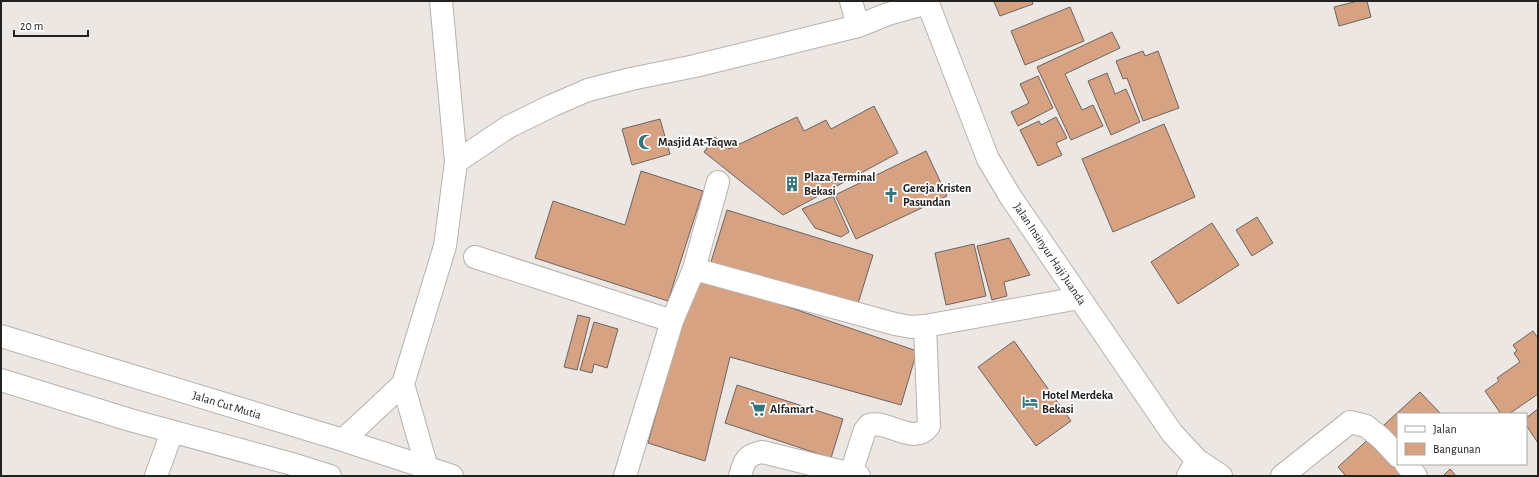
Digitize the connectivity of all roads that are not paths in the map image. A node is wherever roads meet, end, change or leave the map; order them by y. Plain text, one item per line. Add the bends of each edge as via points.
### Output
1 (441, 1) edge
2 (851, 1) edge
3 (928, 2) edge
4 (858, 26) junction
5 (456, 162) junction
6 (718, 182) dead end
7 (475, 257) dead end
8 (694, 270) junction
9 (1079, 298) junction
10 (672, 321) junction
11 (925, 326) junction
12 (1, 336) edge
13 (1, 380) edge
14 (403, 384) junction
15 (172, 432) junction
16 (343, 440) junction
17 (1397, 455) edge
18 (1407, 465) edge
19 (1193, 468) edge
20 (426, 472) edge
21 (855, 475) edge
22 (156, 476) edge
23 (330, 476) edge
24 (452, 476) edge
25 (625, 476) edge
26 (740, 476) edge
27 (1221, 476) edge
28 (1282, 476) edge
29 (1416, 476) edge

1 - 5 main road
2 - 4 main road
3 - 4 main road
3 - 9 main road, Jalan Insinyur Haji Juanda via 988,159
4 - 5 main road via 588,90 508,127
5 - 14 main road via 445,246
6 - 8 main road
7 - 10 main road
8 - 10 main road
8 - 11 main road via 895,324
9 - 11 main road
9 - 19 main road, Jalan Insinyur Haji Juanda via 1172,433
10 - 25 main road
11 - 21 main road via 929,426 920,433 913,434 869,425 865,430
12 - 16 main road, Jalan Cut Mutia
13 - 15 main road
14 - 16 main road
14 - 20 main road
15 - 22 main road
15 - 23 main road
16 - 20 main road, Jalan Cut Mutia
17 - 28 main road via 1366,426 1350,422
18 - 29 main road
19 - 27 main road, Jalan Insinyur Haji Juanda
20 - 24 main road, Jalan Cut Mutia
21 - 26 main road via 762,452 752,454 743,462

